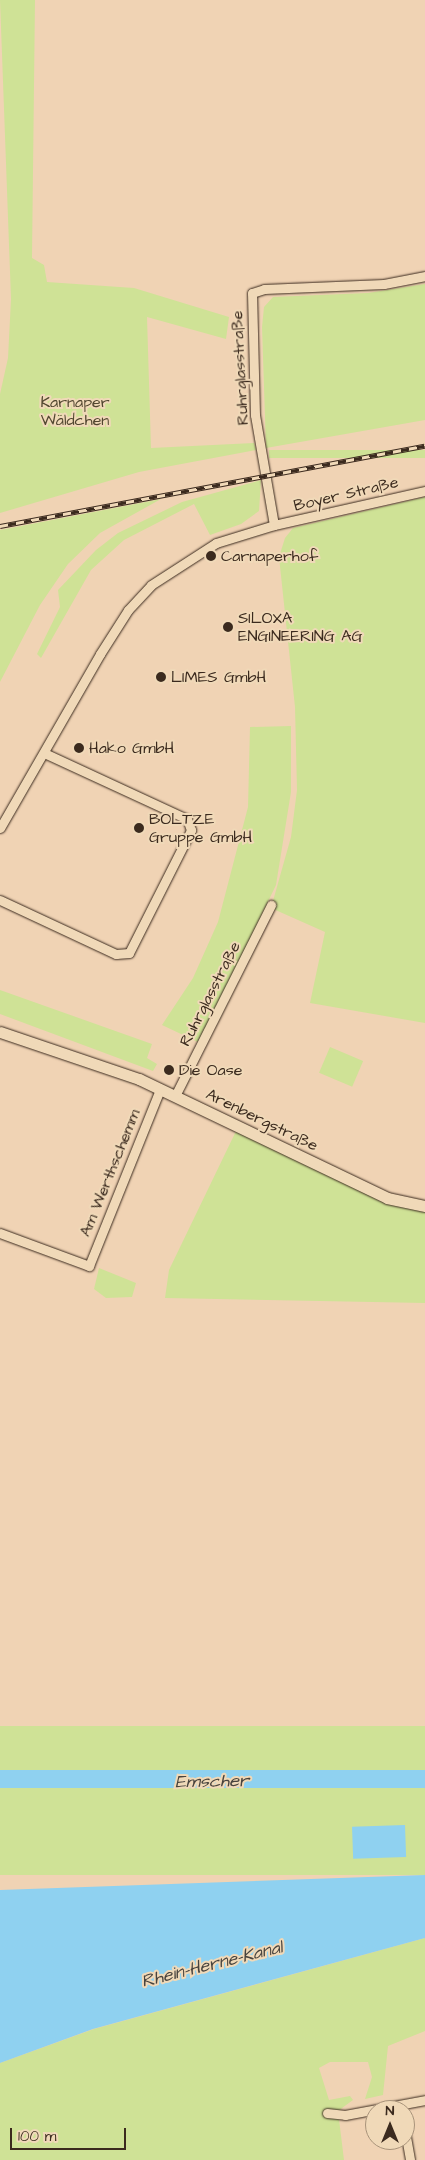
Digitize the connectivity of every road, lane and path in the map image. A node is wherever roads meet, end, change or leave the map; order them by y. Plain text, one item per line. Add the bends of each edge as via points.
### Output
1 (425, 276) edge
2 (425, 491) edge
3 (274, 525) junction
4 (44, 753) junction
5 (0, 828) edge
6 (0, 900) edge
7 (271, 905) dead end
8 (0, 1032) edge
9 (160, 1089) junction
10 (175, 1096) junction
11 (425, 1206) edge
12 (0, 1233) edge
13 (365, 2110) edge
14 (327, 2113) dead end

1 - 3 street, Ruhrglasstraße via 357,287 264,288 252,294 255,416
2 - 3 street, Boyer Straße
3 - 4 street via 216,543 151,585 123,618
4 - 5 street
4 - 6 street via 187,819 192,830 129,953 116,954
7 - 10 street, Ruhrglasstraße
8 - 9 main road, Arenbergstraße
9 - 10 main road, Arenbergstraße
9 - 12 street, Am Werthschemm via 87,1267
10 - 11 main road, Arenbergstraße via 387,1198
13 - 14 street

